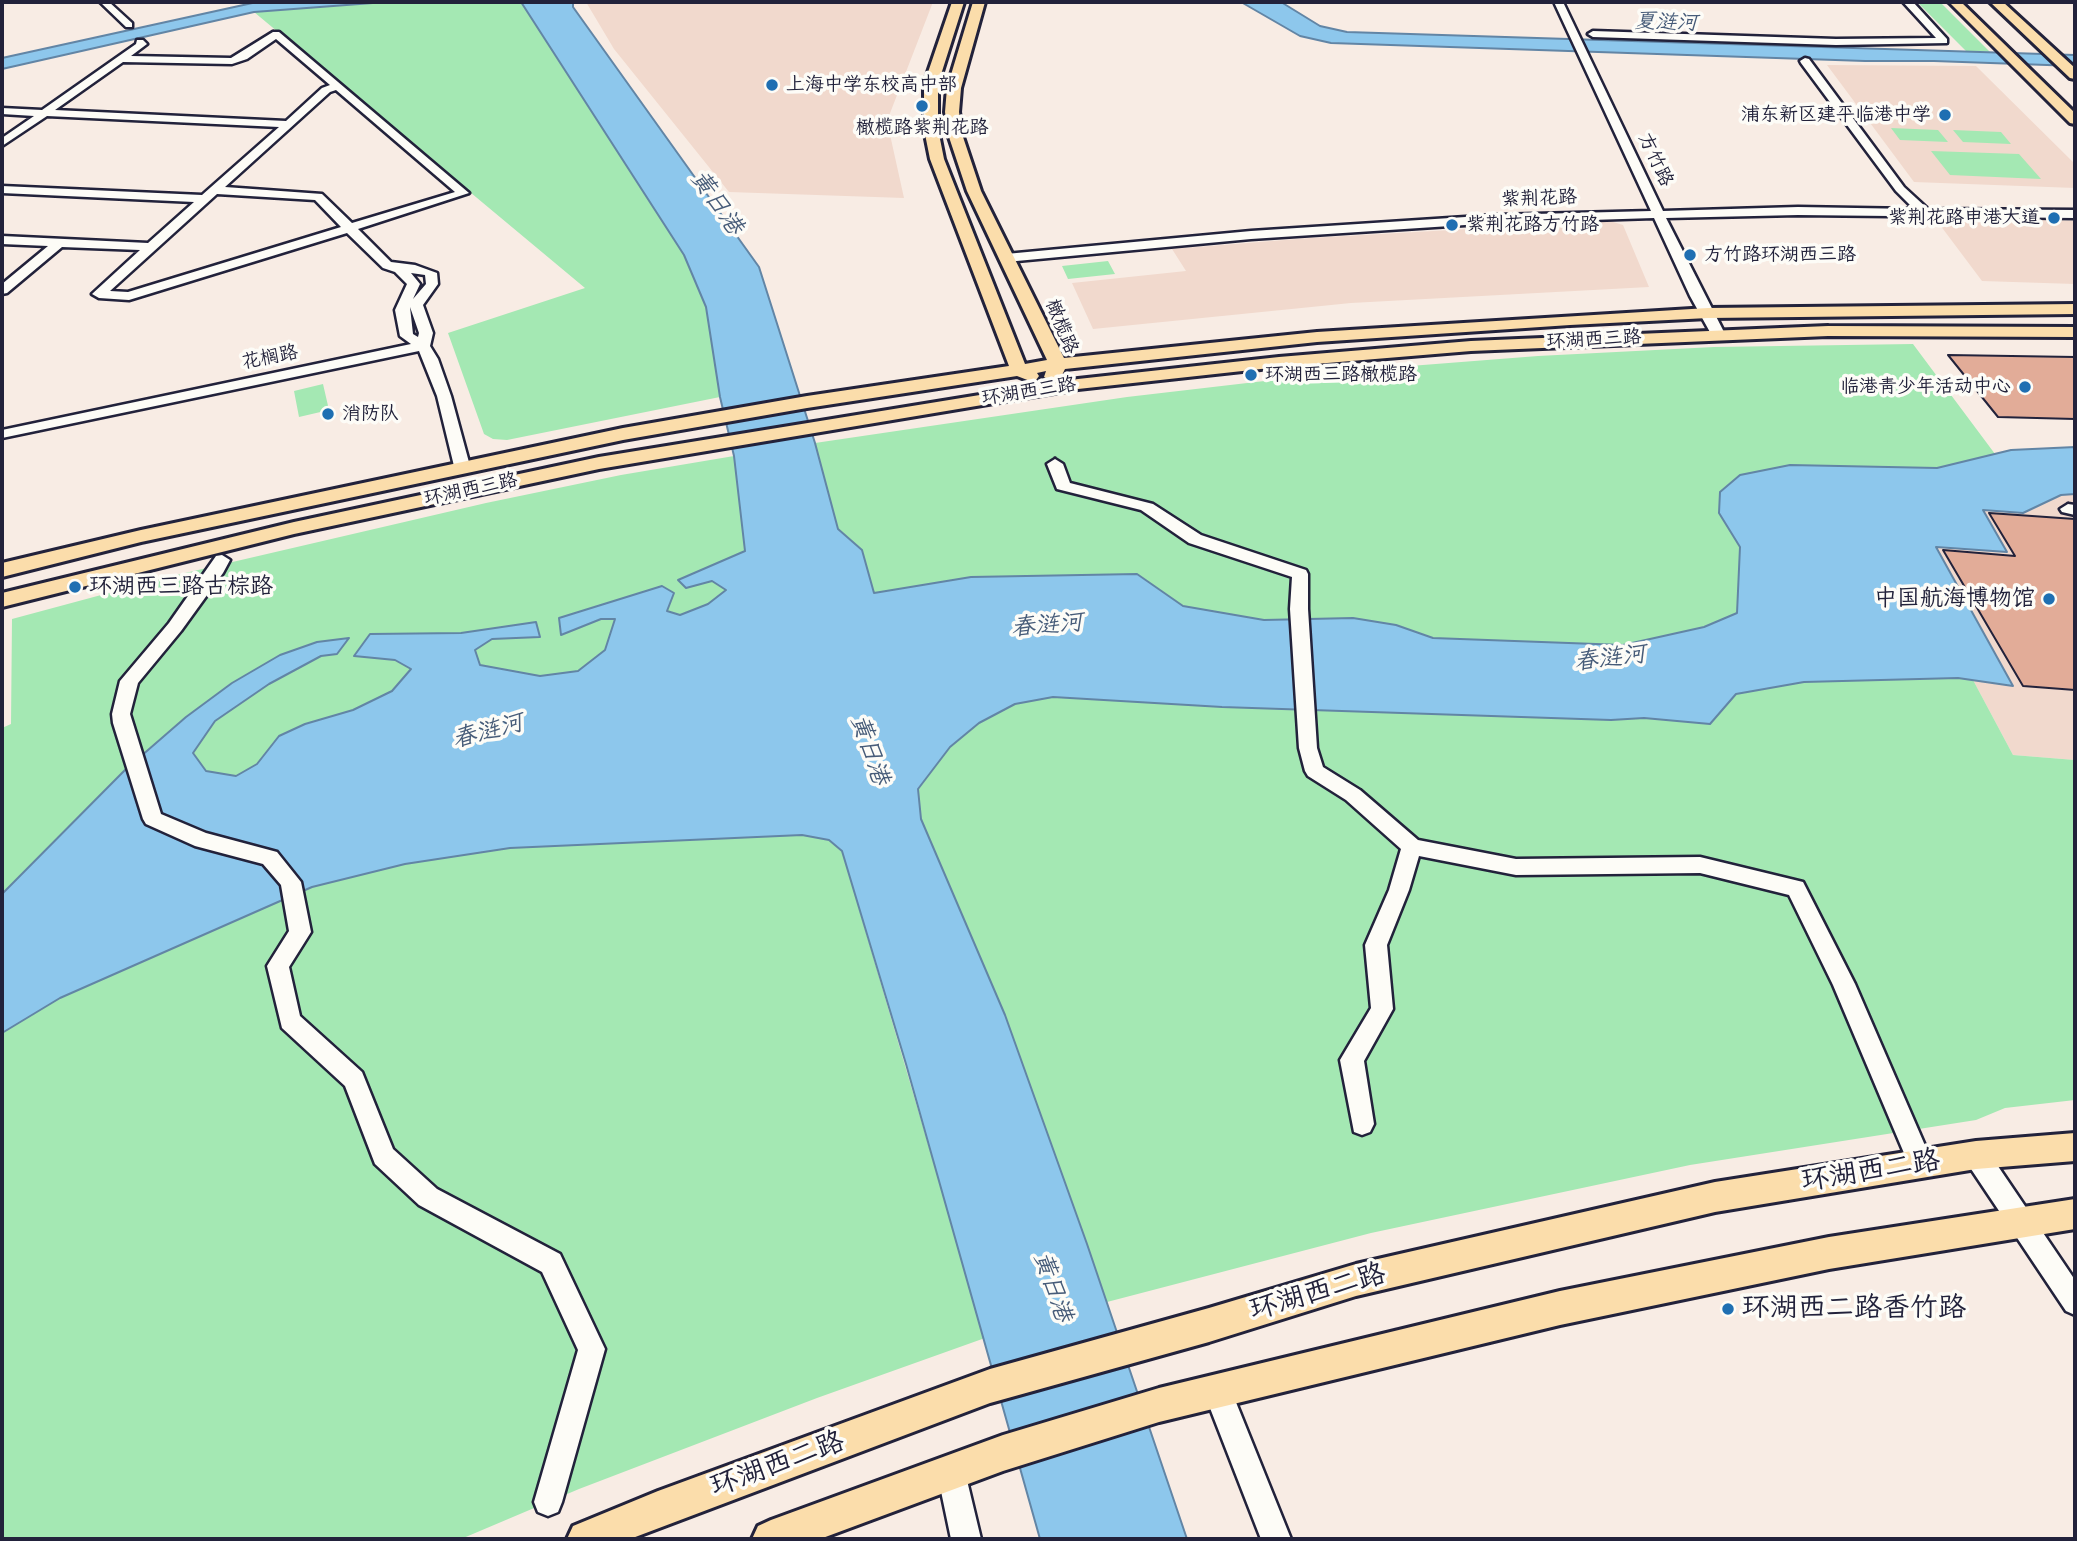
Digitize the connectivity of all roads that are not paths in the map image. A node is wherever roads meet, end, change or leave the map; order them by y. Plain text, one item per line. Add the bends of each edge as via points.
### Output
1 (104, 2) edge
2 (958, 2) edge
3 (979, 2) edge
4 (1558, 2) edge
5 (1908, 2) edge
6 (1955, 2) edge
7 (1996, 2) edge
8 (129, 25) dead end
9 (1593, 34) dead end
10 (140, 41) dead end
11 (122, 59) junction
12 (1805, 61) dead end
13 (2071, 71) edge
14 (336, 87) junction
15 (2, 111) edge
16 (44, 113) junction
17 (2075, 120) edge
18 (288, 124) junction
19 (2, 143) edge
20 (2, 189) edge
21 (210, 194) junction
22 (1924, 211) junction
23 (1658, 213) junction
24 (2075, 214) edge
25 (351, 228) junction
26 (2, 240) edge
27 (59, 243) junction
28 (151, 247) junction
29 (1006, 258) junction
30 (400, 270) junction
31 (2, 290) edge
32 (2075, 309) edge
33 (1708, 313) junction
34 (2075, 332) edge
35 (1718, 334) junction
36 (423, 346) junction
37 (1058, 364) junction
38 (1019, 369) junction
39 (1049, 389) junction
40 (2, 434) edge
41 (1055, 464) dead end
42 (462, 466) junction
43 (222, 560) dead end
44 (2, 570) edge
45 (2, 600) edge
46 (1412, 847) junction
47 (1362, 1124) dead end
48 (2075, 1147) edge
49 (1976, 1155) junction
50 (1921, 1164) junction
51 (2075, 1214) edge
52 (2020, 1221) junction
53 (2075, 1302) edge
54 (1217, 1390) junction
55 (951, 1472) junction
56 (548, 1503) dead end
57 (586, 1539) edge
58 (771, 1539) edge
59 (966, 1539) edge
60 (1276, 1539) edge

1 - 8 street
2 - 38 main road via 931,84 931,130 937,159
3 - 29 main road, 橄榄路 via 959,64 953,112 962,158
4 - 23 street, 方竹路
5 - 9 street via 1944,41
6 - 17 main road
7 - 13 main road
10 - 11 street via 142,44
11 - 14 street via 232,61 276,34
11 - 16 street
12 - 22 street via 1900,189
14 - 18 street via 326,90
14 - 25 street via 463,193
15 - 16 street
16 - 18 street
16 - 19 street
18 - 21 street
20 - 21 street
21 - 25 street via 312,195
21 - 28 street
22 - 23 street, 紫荆花路
22 - 24 street, 紫荆花路
23 - 29 street, 紫荆花路 via 1265,234
23 - 33 street, 方竹路
25 - 28 street via 129,296 99,294
25 - 30 street via 387,265
26 - 27 street
27 - 28 street
27 - 31 street
29 - 37 main road, 橄榄路
30 - 36 street via 414,284 402,310 407,336
30 - 36 street via 424,270 434,278 416,305 426,333
32 - 33 main road, 环湖西三路
33 - 35 street, 方竹路
33 - 37 main road, 环湖西三路 via 1317,337
34 - 35 main road, 环湖西三路
35 - 39 main road, 环湖西三路 via 1471,346 1279,362
36 - 40 street, 花榈路
36 - 42 street via 444,396
37 - 38 main road, 环湖西三路
37 - 39 main road, 橄榄路
38 - 39 main road, 橄榄路
38 - 42 main road, 环湖西三路 via 719,416
39 - 45 main road, 环湖西三路 via 723,441 481,487
41 - 46 street via 1063,486 1147,506 1195,539 1300,574 1298,609 1308,748 1315,771 1353,794
42 - 44 main road, 环湖西三路
43 - 56 street via 175,627 129,681 122,723 153,819 202,840 270,858 291,882 300,932 278,966 290,1021 355,1079 384,1156 428,1197 551,1263 592,1349
46 - 47 street via 1376,946 1382,1009 1352,1060
46 - 50 street via 1516,867 1700,865 1796,888 1844,984
48 - 49 main road, 环湖西二路
49 - 50 main road, 环湖西二路
49 - 52 street
50 - 57 main road, 环湖西二路 via 1715,1197 1356,1280 990,1386
51 - 52 main road
52 - 53 street
52 - 54 main road via 1829,1253 1587,1303
54 - 55 main road
54 - 60 street
55 - 58 main road
55 - 59 street

